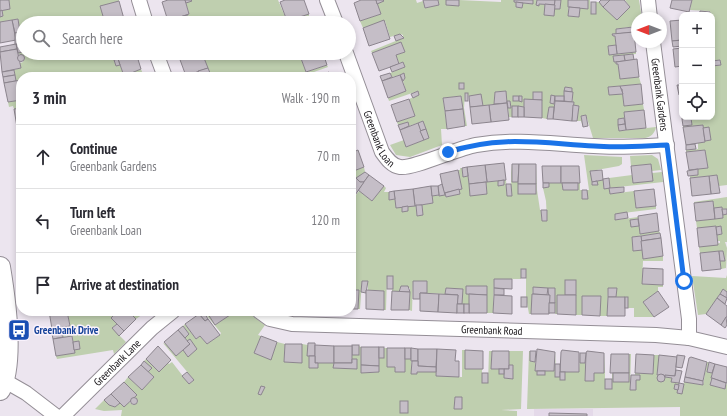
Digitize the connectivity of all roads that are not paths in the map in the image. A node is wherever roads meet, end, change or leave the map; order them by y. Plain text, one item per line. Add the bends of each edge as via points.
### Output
1 (139, 0) edge
2 (327, 0) edge
3 (648, 0) edge
4 (649, 12) edge
5 (144, 16) edge
6 (333, 16) edge
7 (654, 48) edge
8 (159, 60) edge
9 (349, 60) edge
10 (163, 72) edge
11 (353, 72) edge
12 (356, 80) edge
13 (667, 145) junction
14 (1, 279) edge
15 (167, 316) edge
16 (266, 316) edge
17 (689, 338) junction
18 (727, 347) edge
19 (2, 385) edge
20 (56, 416) edge
21 (63, 416) edge

1 - 5 street
2 - 6 street
3 - 4 street
7 - 13 street, Greenbank Gardens
8 - 10 street
9 - 11 street, Greenbank Loan
12 - 13 street, Greenbank Loan via 382,152 398,167 412,166 464,148 509,141 543,141 610,147
13 - 17 street, Greenbank Gardens via 690,323
14 - 19 street via 7,322
15 - 21 street, Greenbank Lane
16 - 17 street, Greenbank Road via 292,324
17 - 18 street, Greenbank Road
19 - 20 street via 26,393

